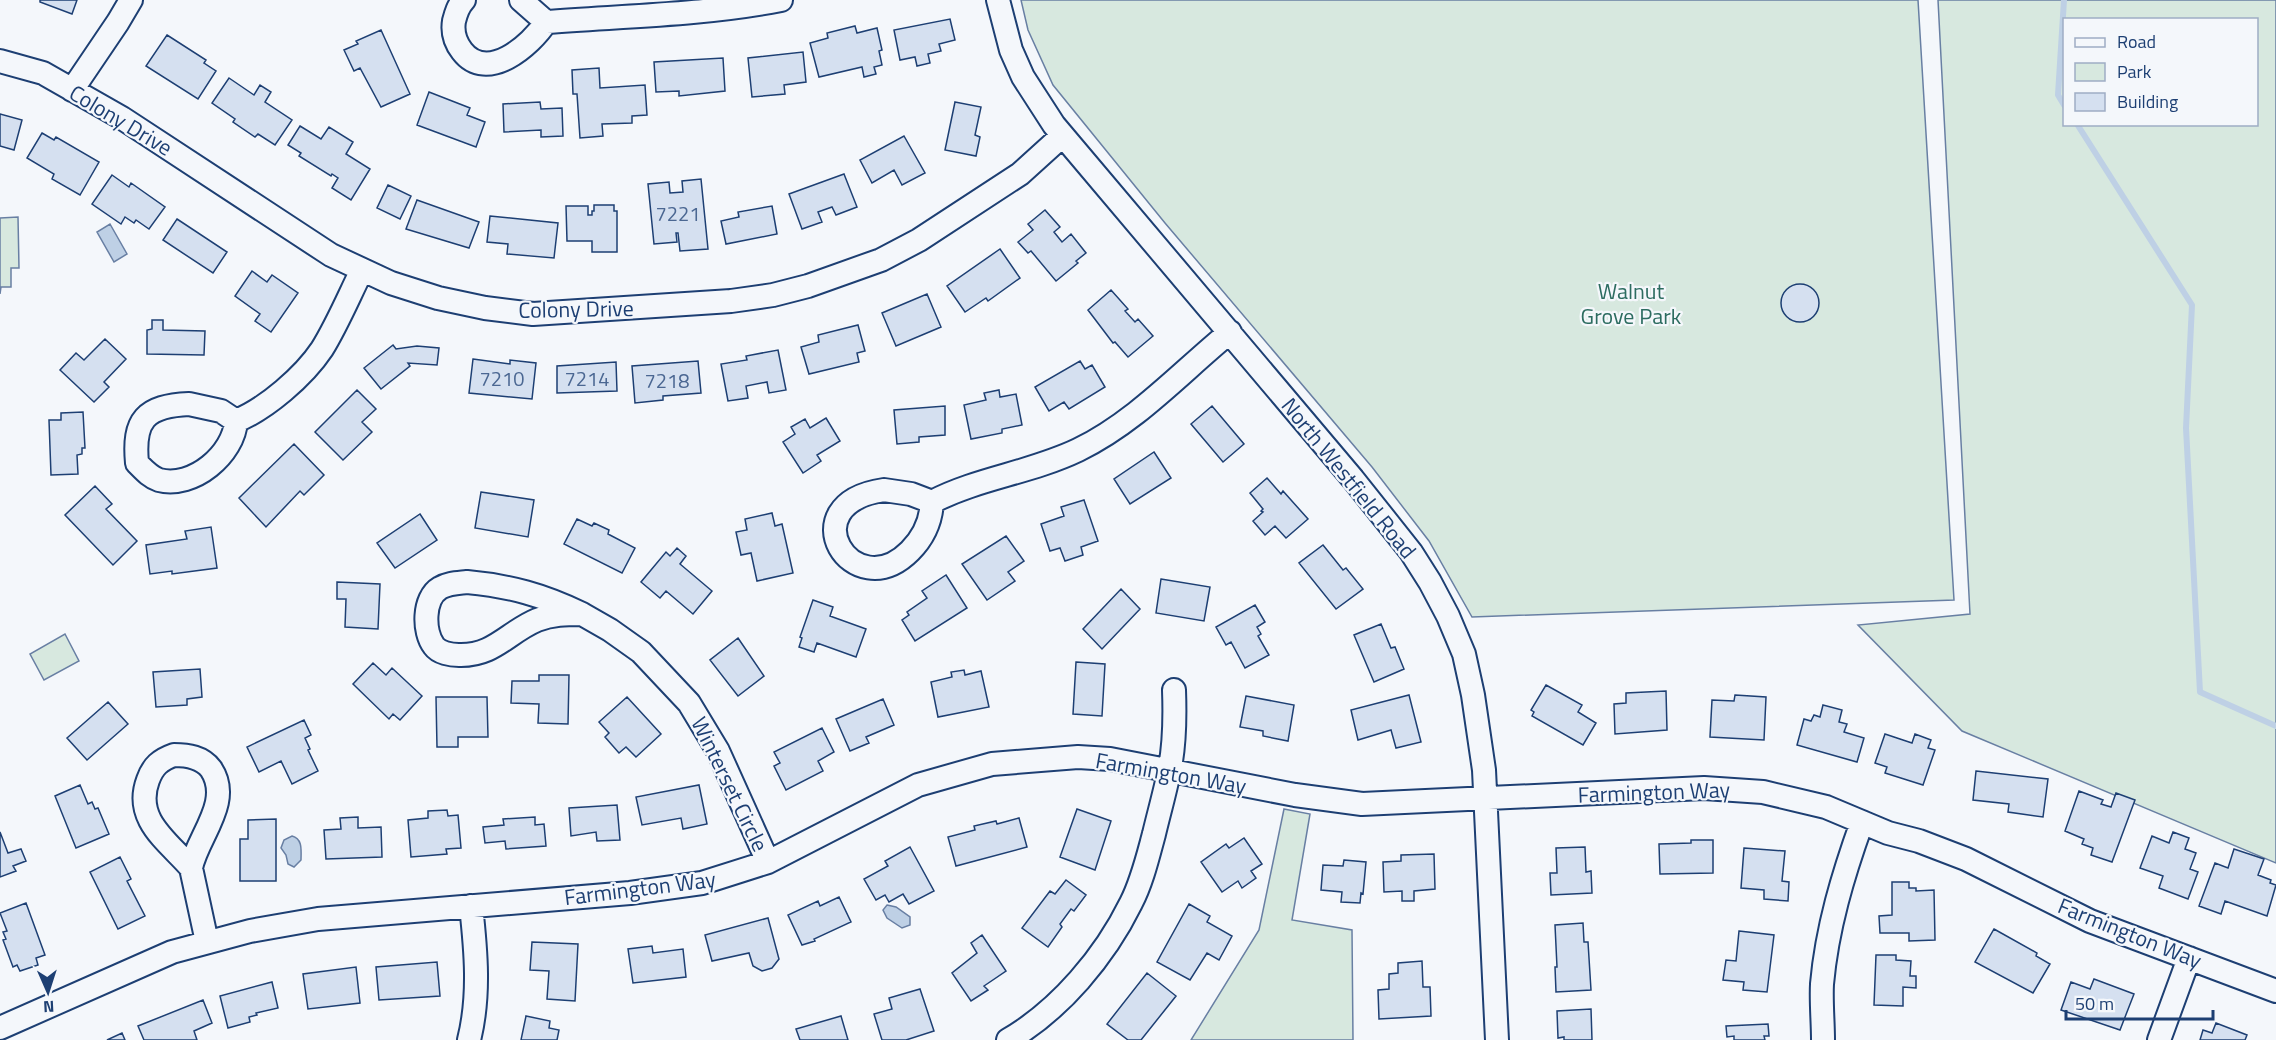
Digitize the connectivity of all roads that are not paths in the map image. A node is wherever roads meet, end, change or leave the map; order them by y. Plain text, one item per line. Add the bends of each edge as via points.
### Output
1 (131, 0) edge
2 (464, 0) edge
3 (521, 0) edge
4 (781, 0) edge
5 (998, 0) edge
6 (546, 22) junction
7 (0, 61) edge
8 (72, 90) junction
9 (1062, 136) junction
10 (362, 270) junction
11 (1230, 332) junction
12 (236, 421) dead end
13 (932, 502) dead end
14 (582, 614) junction
15 (1174, 690) dead end
16 (1170, 770) junction
17 (1486, 798) junction
18 (1862, 822) junction
19 (768, 862) junction
20 (191, 868) junction
21 (471, 906) junction
22 (207, 942) junction
23 (2189, 958) junction
24 (2276, 991) edge
25 (0, 1028) edge
26 (469, 1040) edge
27 (1008, 1040) edge
28 (1497, 1040) edge
29 (1823, 1040) edge
30 (2159, 1040) edge

1 - 8 street
2 - 6 street via 456,12 455,42 474,61 500,61 519,53
3 - 6 street
4 - 6 street via 686,12
5 - 9 street, North Westfield Road via 1011,50 1023,77
7 - 8 street, Colony Drive via 43,73
8 - 10 street, Colony Drive via 122,118 331,255
9 - 10 street, Colony Drive via 1020,174 919,240 881,260 773,295 533,314 438,298
9 - 11 street, North Westfield Road
10 - 12 street via 311,363 260,409
11 - 13 street via 1108,434 1037,467 954,490
11 - 17 street, North Westfield Road via 1353,479 1430,582 1464,654 1475,705
14 - 14 street, Winterset Circle via 532,592 467,582 439,588 428,603 426,616 433,645 441,652 458,655 492,649 521,628 550,615
14 - 19 street, Winterset Circle via 641,652 688,703 718,751
15 - 16 street
16 - 17 street, Farmington Way via 1362,804
16 - 19 street, Farmington Way via 1078,757 992,764 918,786
16 - 27 street via 1132,902 1106,947 1042,1016
17 - 18 street, Farmington Way via 1736,789 1793,798
17 - 28 street, North Westfield Road
18 - 23 street, Farmington Way via 1966,859 2090,921
18 - 29 street via 1837,896 1822,986
19 - 21 street, Farmington Way via 679,887
20 - 20 street via 217,803 217,780 197,758 174,755 153,768 144,804 153,827
20 - 22 street
21 - 22 street, Farmington Way via 318,919
21 - 26 street via 476,1000
22 - 25 street, Farmington Way via 172,952
23 - 24 street, Farmington Way
23 - 30 street

